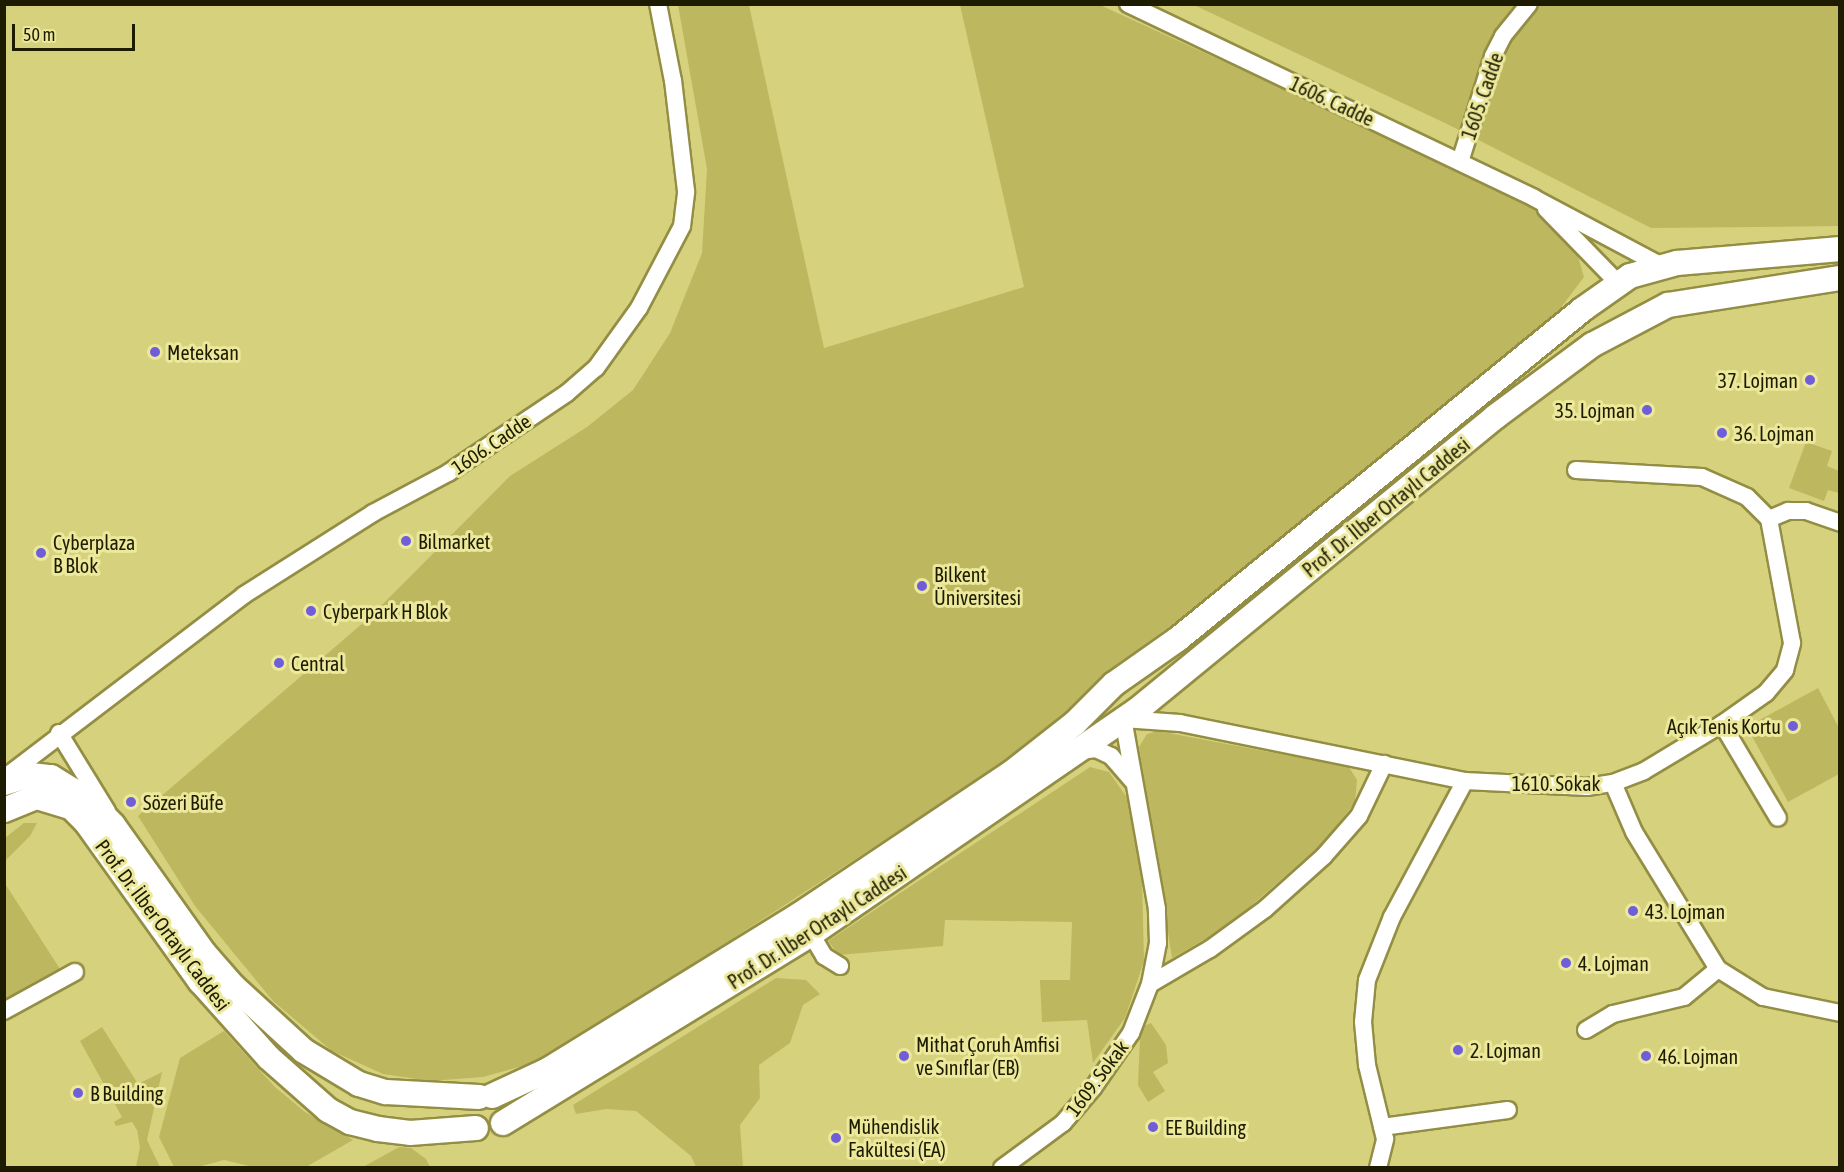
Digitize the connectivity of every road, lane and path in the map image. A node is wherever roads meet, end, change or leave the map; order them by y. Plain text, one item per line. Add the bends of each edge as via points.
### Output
1 (658, 4) edge
2 (1128, 4) edge
3 (1529, 4) edge
4 (1460, 162) junction
5 (1534, 198) junction
6 (1839, 249) edge
7 (1660, 265) junction
8 (1839, 279) edge
9 (1619, 284) junction
10 (1668, 305) junction
11 (1644, 314) junction
12 (1576, 470) dead end
13 (1769, 519) junction
14 (1839, 524) edge
15 (1109, 688) junction
16 (1142, 713) junction
17 (1722, 724) junction
18 (59, 733) junction
19 (1128, 744) junction
20 (1080, 751) junction
21 (1384, 764) junction
22 (4, 780) edge
23 (1465, 781) junction
24 (1613, 783) junction
25 (1135, 784) junction
26 (4, 810) edge
27 (1778, 818) dead end
28 (113, 825) junction
29 (805, 925) junction
30 (840, 966) dead end
31 (1718, 969) junction
32 (75, 972) dead end
33 (1150, 984) junction
34 (680, 1001) junction
35 (4, 1011) edge
36 (1839, 1013) edge
37 (1586, 1030) dead end
38 (485, 1097) junction
39 (1508, 1110) dead end
40 (503, 1123) junction
41 (1382, 1127) junction
42 (476, 1128) junction
43 (1002, 1167) edge
44 (1377, 1167) edge

1 - 18 street, 1606. Cadde via 673,81 686,191 682,226 639,308 596,368 567,393 448,473 373,513 244,595
2 - 4 street, 1606. Cadde
3 - 4 street, 1605. Cadde via 1503,36 1493,56
4 - 5 street, 1606. Cadde
5 - 7 street, 1606. Cadde
5 - 9 street, 1606. Cadde
6 - 7 street, Prof. Dr. İlber Ortaylı Caddesi
7 - 9 street, Prof. Dr. İlber Ortaylı Caddesi via 1642,270
7 - 10 street via 1670,276
8 - 10 street, Prof. Dr. İlber Ortaylı Caddesi
9 - 11 street
9 - 15 street, Prof. Dr. İlber Ortaylı Caddesi via 1583,309 1178,639
10 - 11 street, Prof. Dr. İlber Ortaylı Caddesi
11 - 16 street, Prof. Dr. İlber Ortaylı Caddesi via 1592,345 1495,417
12 - 13 street via 1702,477 1747,497
13 - 14 street via 1788,511 1806,511
13 - 17 street, 1610. Sokak via 1792,643 1785,670 1766,693
15 - 16 street via 1126,682 1136,690
15 - 29 street, Prof. Dr. İlber Ortaylı Caddesi via 1075,723 1010,774
16 - 19 street, 1609. Sokak
16 - 19 street via 1142,724
16 - 20 street, Prof. Dr. İlber Ortaylı Caddesi
16 - 21 street, 1610. Sokak
17 - 24 street, 1610. Sokak via 1644,771
17 - 27 street
18 - 22 street, 1606. Cadde
18 - 28 street
19 - 25 street, 1609. Sokak
20 - 25 street via 1096,749 1111,756
20 - 29 street, Prof. Dr. İlber Ortaylı Caddesi
21 - 23 street, 1610. Sokak
21 - 33 street via 1359,816 1324,856 1237,929
22 - 28 street, Prof. Dr. İlber Ortaylı Caddesi via 31,775 51,777 90,801
23 - 24 street, 1610. Sokak via 1587,787
23 - 41 street via 1392,917 1367,980 1363,1022 1367,1065
24 - 31 street via 1634,832
25 - 33 street, 1609. Sokak via 1157,909 1158,943
26 - 42 street, Prof. Dr. İlber Ortaylı Caddesi via 37,797 72,808 200,981 269,1058 328,1110 378,1130 410,1133
28 - 38 street, Prof. Dr. İlber Ortaylı Caddesi via 204,952 242,994 304,1051 359,1084 386,1092
29 - 30 street via 824,956
29 - 34 street, Prof. Dr. İlber Ortaylı Caddesi
31 - 36 street via 1763,997
31 - 37 street via 1684,997 1612,1014
32 - 35 street
33 - 43 street, 1609. Sokak via 1131,1033 1093,1088 1063,1123
34 - 38 street, Prof. Dr. İlber Ortaylı Caddesi via 548,1070
34 - 40 street, Prof. Dr. İlber Ortaylı Caddesi
38 - 40 street via 504,1106
38 - 42 street via 469,1112
39 - 41 street
40 - 42 street, Prof. Dr. İlber Ortaylı Caddesi via 490,1132
41 - 44 street via 1385,1139

